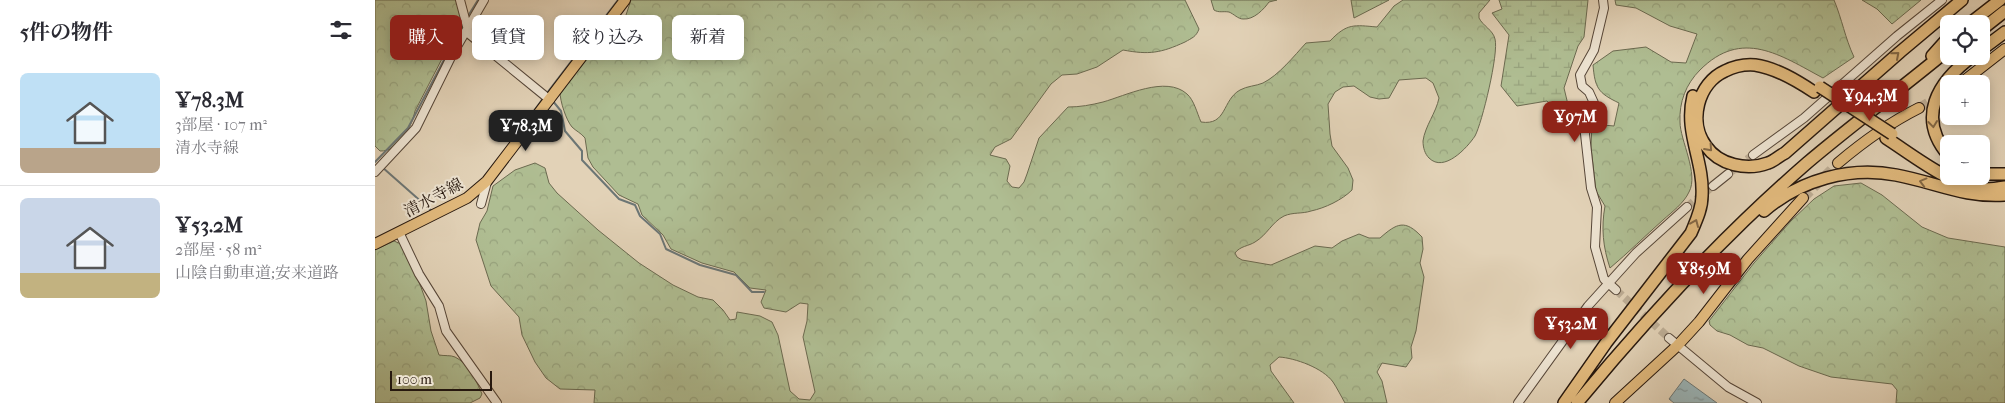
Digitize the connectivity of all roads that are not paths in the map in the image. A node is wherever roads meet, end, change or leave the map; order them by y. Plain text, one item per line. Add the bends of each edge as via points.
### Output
1 (460, 0) edge
2 (484, 0) edge
3 (625, 0) edge
4 (1603, 0) edge
5 (1942, 0) edge
6 (1963, 0) edge
7 (1992, 0) edge
8 (2000, 0) edge
9 (2005, 5) edge
10 (2005, 11) edge
11 (1973, 15) edge
12 (1981, 15) edge
13 (1990, 17) edge
14 (1990, 23) edge
15 (468, 26) junction
16 (2005, 32) edge
17 (1990, 43) edge
18 (1940, 48) edge
19 (2005, 49) edge
20 (1940, 51) edge
21 (1940, 56) edge
22 (1940, 58) edge
23 (1927, 65) junction
24 (1963, 65) edge
25 (1972, 75) edge
26 (1817, 89) junction
27 (549, 100) junction
28 (1919, 108) tunnel mouth
29 (1889, 136) junction
30 (1940, 146) edge
31 (1753, 155) tunnel mouth
32 (1839, 163) tunnel mouth
33 (1940, 165) edge
34 (375, 172) edge
35 (1728, 174) tunnel mouth
36 (1990, 174) edge
37 (2005, 174) edge
38 (487, 181) junction
39 (2005, 182) edge
40 (1990, 183) edge
41 (1713, 186) tunnel mouth
42 (2005, 187) edge
43 (2005, 196) edge
44 (1803, 198) tunnel mouth
45 (481, 204) dead end
46 (1687, 207) tunnel mouth
47 (1739, 225) junction
48 (399, 232) junction
49 (375, 244) edge
50 (1608, 284) junction
51 (1616, 290) tunnel mouth
52 (1669, 338) tunnel mouth
53 (1677, 346) junction
54 (497, 403) edge
55 (1518, 403) edge
56 (1564, 403) edge
57 (1577, 403) edge
58 (1615, 403) edge
59 (1757, 403) edge

1 - 15 street
2 - 15 street
3 - 27 main road, 清水寺線
4 - 50 street via 1604,8 1593,50 1580,75 1582,86 1589,92 1593,103 1585,134 1591,188 1597,207 1595,247
5 - 31 street via 1804,118
26 -> 6 highway via 1775,70 1755,65 1736,66 1718,74 1705,87 1697,106 1697,126 1705,146 1733,165 1750,167 1768,163 1785,153
7 - 11 highway
8 - 12 highway
9 - 13 highway
10 - 14 highway
15 - 27 street via 469,34
15 - 34 street via 416,128
16 - 17 highway
18 - 23 highway
19 - 25 main road
20 - 23 highway
21 - 23 highway
22 - 23 highway
23 - 47 highway
24 -> 30 highway via 1946,80 1936,96 1932,111 1933,129
26 - 29 highway
56 -> 26 highway via 1691,233 1703,197 1689,111 1694,93 1703,80 1712,70 1728,62 1759,59 1793,71
27 - 38 main road, 清水寺線
28 - 32 main road via 1864,141
29 - 33 highway
29 - 42 highway via 1946,176 1966,185 1986,189
35 - 41 street
36 - 37 highway
38 - 45 street
38 - 48 main road, 清水寺線 via 467,198
39 - 40 highway
43 -> 47 highway via 1965,193 1896,175 1845,174 1818,180 1791,192 1755,220
44 - 53 main road
46 - 50 street via 1636,253
47 - 57 highway via 1654,313
48 - 49 main road, 清水寺線
48 - 54 street via 439,306 446,331
50 - 51 street
50 - 55 street via 1588,306
52 - 53 street
53 - 58 main road
53 - 59 street via 1728,387

